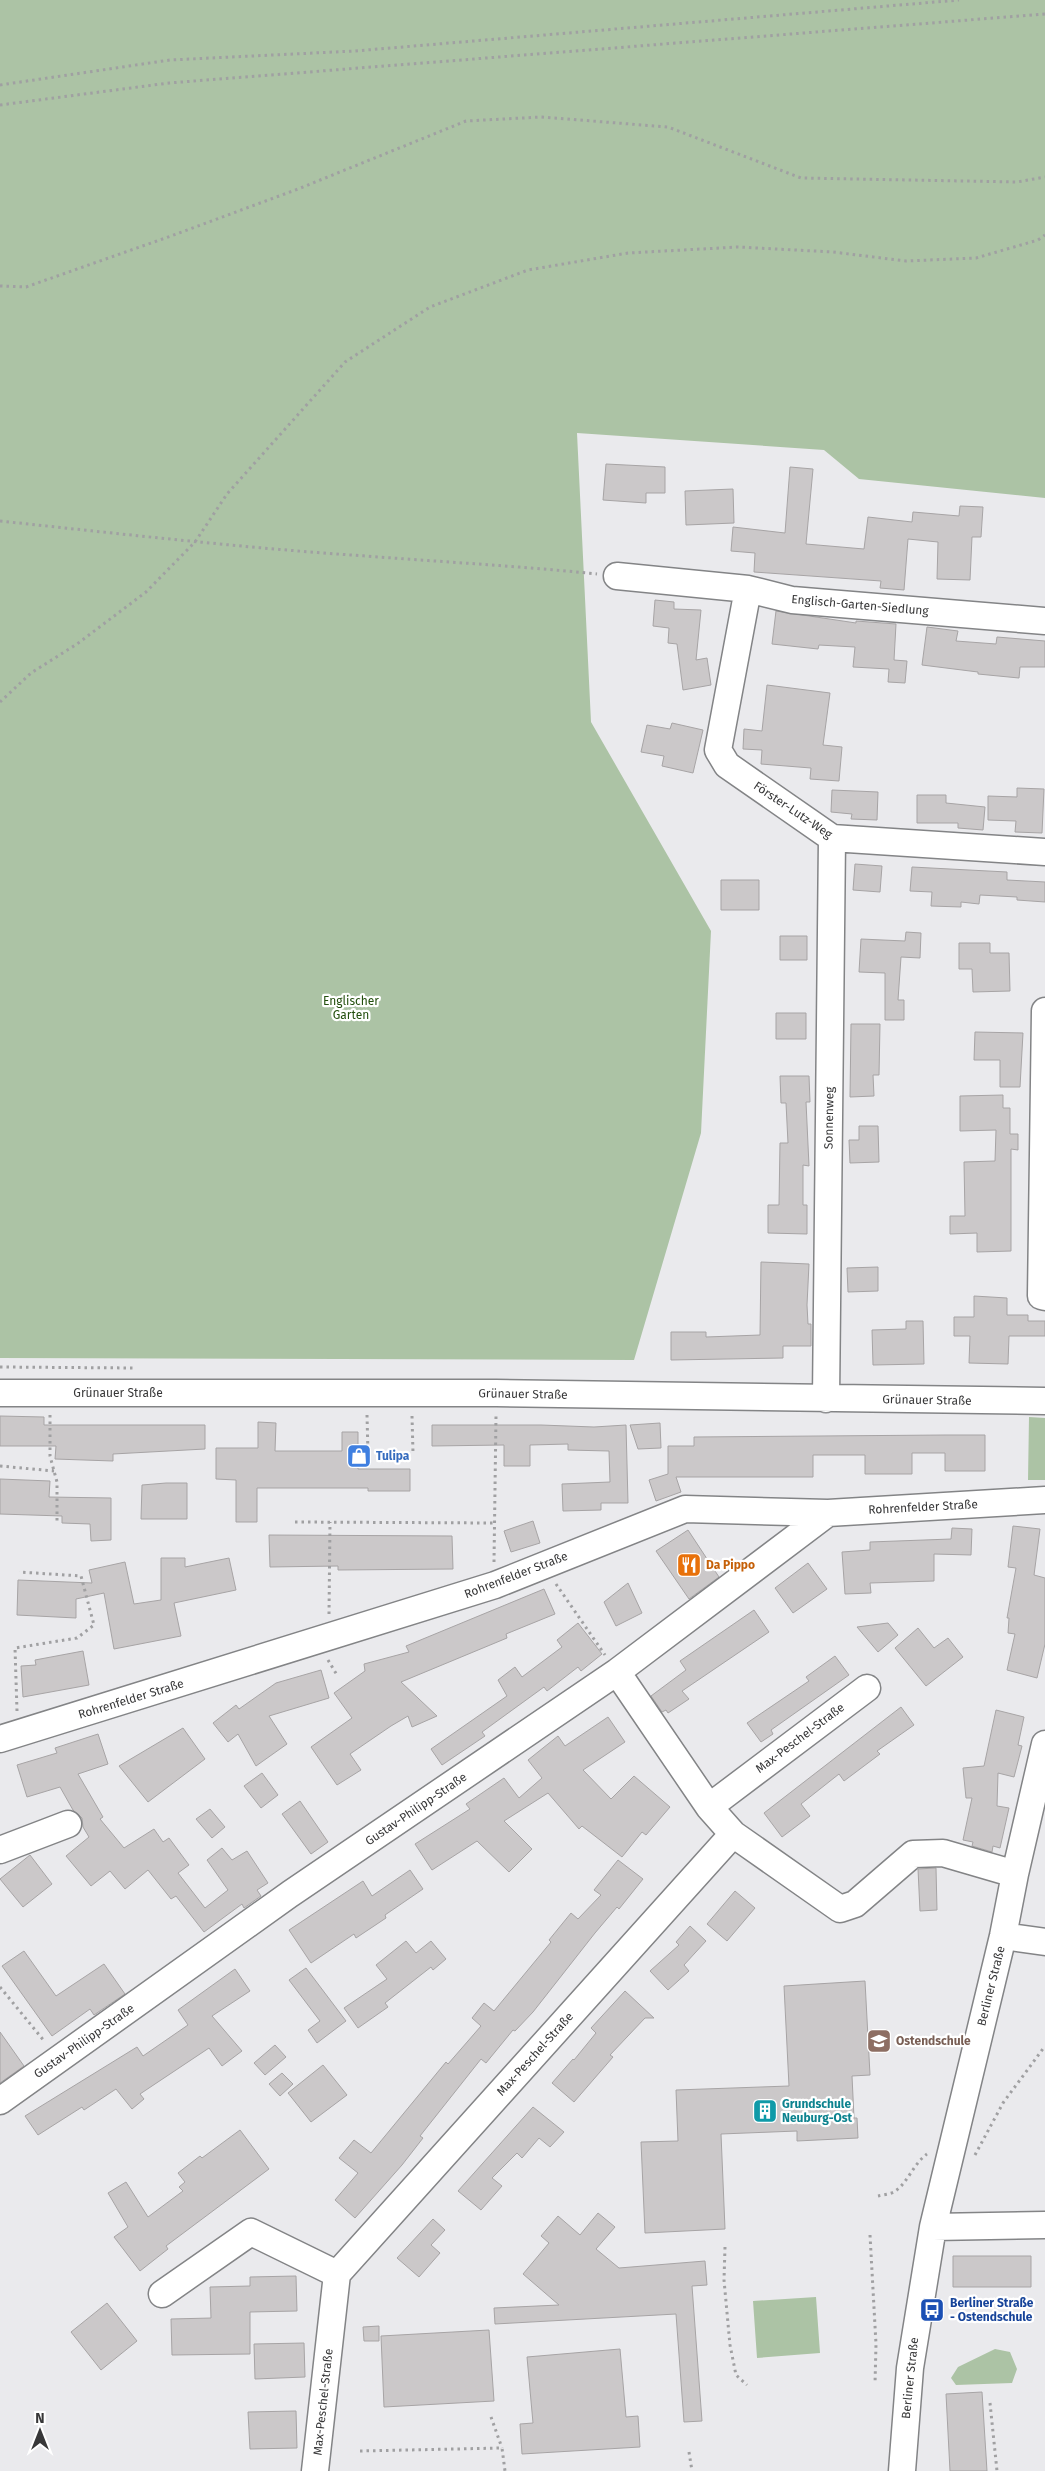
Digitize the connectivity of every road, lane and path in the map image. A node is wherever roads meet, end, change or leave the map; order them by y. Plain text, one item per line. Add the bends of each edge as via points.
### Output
1 (959, 0) edge
2 (1045, 14) edge
3 (0, 85) edge
4 (0, 105) edge
5 (1045, 177) edge
6 (1045, 235) edge
7 (0, 286) edge
8 (0, 521) edge
9 (195, 542) junction
10 (617, 576) joint
11 (748, 589) junction
12 (1045, 620) edge
13 (0, 702) edge
14 (832, 838) junction
15 (1045, 852) edge
16 (1045, 1011) edge
17 (1045, 1297) edge
18 (0, 1393) edge
19 (50, 1393) junction
20 (367, 1393) junction
21 (412, 1393) junction
22 (496, 1393) junction
23 (826, 1398) junction
24 (1045, 1401) edge
25 (413, 1453) dead end
26 (368, 1454) dead end
27 (0, 1466) edge
28 (54, 1471) junction
29 (1045, 1500) edge
30 (828, 1513) junction
31 (295, 1522) dead end
32 (330, 1522) junction
33 (495, 1523) junction
34 (57, 1524) dead end
35 (543, 1565) junction
36 (19, 1572) dead end
37 (495, 1585) junction
38 (329, 1637) junction
39 (617, 1672) junction
40 (867, 1688) dead end
41 (9, 1736) edge
42 (1045, 1744) edge
43 (709, 1807) junction
44 (1037, 1813) edge
45 (68, 1824) dead end
46 (733, 1834) junction
47 (0, 1850) edge
48 (1015, 1874) junction
49 (1003, 1936) junction
50 (1045, 1942) edge
51 (0, 1987) edge
52 (1045, 2046) edge
53 (59, 2059) junction
54 (0, 2101) edge
55 (961, 2158) junction
56 (878, 2196) dead end
57 (1045, 2225) edge
58 (933, 2227) junction
59 (870, 2235) dead end
60 (725, 2247) dead end
61 (337, 2274) junction
62 (162, 2294) dead end
63 (875, 2384) dead end
64 (748, 2385) dead end
65 (990, 2403) dead end
66 (491, 2417) dead end
67 (502, 2448) junction
68 (360, 2451) dead end
69 (689, 2452) dead end
70 (315, 2471) edge
71 (504, 2471) edge
72 (692, 2471) edge
73 (902, 2471) edge
74 (997, 2471) edge

1 - 3 path via 365,50 170,60
2 - 4 path via 169,83
5 - 7 path via 1016,182 801,178 668,127 541,117 466,121 298,189 117,255 26,287
6 - 9 path via 1038,240 976,258 906,261 833,252 738,247 628,253 528,270 430,307 345,362 227,494
8 - 9 path
9 - 10 path via 505,564
9 - 13 path via 146,592 78,644 31,673
10 - 11 street, Englisch-Garten-Siedlung
11 - 12 street, Englisch-Garten-Siedlung via 792,600
11 - 14 street, Förster-Lutz-Weg via 718,750 727,765
14 - 15 street, Förster-Lutz-Weg
14 - 23 street, Sonnenweg
16 - 17 street via 1041,1296
18 - 19 street, Grünauer Straße
19 - 20 street, Grünauer Straße
19 - 28 path via 50,1456
20 - 21 street, Grünauer Straße
20 - 26 path
21 - 22 street, Grünauer Straße
21 - 25 path
22 - 23 street, Grünauer Straße
22 - 33 path
23 - 24 street, Grünauer Straße
27 - 28 path
28 - 34 path
29 - 30 street, Rohrenfelder Straße
30 - 35 street, Rohrenfelder Straße via 685,1509
30 - 39 street, Gustav-Philipp-Straße
31 - 32 path
32 - 33 path
32 - 38 path
33 - 37 path
35 - 37 street, Rohrenfelder Straße
35 - 39 path
36 - 41 path via 81,1576 94,1625 77,1638 15,1648
37 - 38 street, Rohrenfelder Straße
38 - 41 street, Rohrenfelder Straße
39 - 43 street
39 - 53 street, Gustav-Philipp-Straße via 290,1894
40 - 43 street, Max-Peschel-Straße
42 - 44 street, Berliner Straße
43 - 46 street
44 - 48 street, Berliner Straße
45 - 47 street
46 - 48 street via 840,1909 855,1904 913,1854 943,1852
46 - 61 street, Max-Peschel-Straße
48 - 49 street, Berliner Straße
49 - 50 street
49 - 55 street, Berliner Straße
51 - 53 path
52 - 55 path
53 - 54 street, Gustav-Philipp-Straße
55 - 56 path via 927,2154 916,2162 894,2192
55 - 58 street, Berliner Straße
57 - 58 street
58 - 73 street, Berliner Straße via 910,2368
59 - 63 path
60 - 64 path via 724,2280 730,2345 736,2375
61 - 62 street via 251,2232
61 - 70 street, Max-Peschel-Straße
65 - 74 path
66 - 67 path
67 - 68 path
67 - 71 path
69 - 72 path

